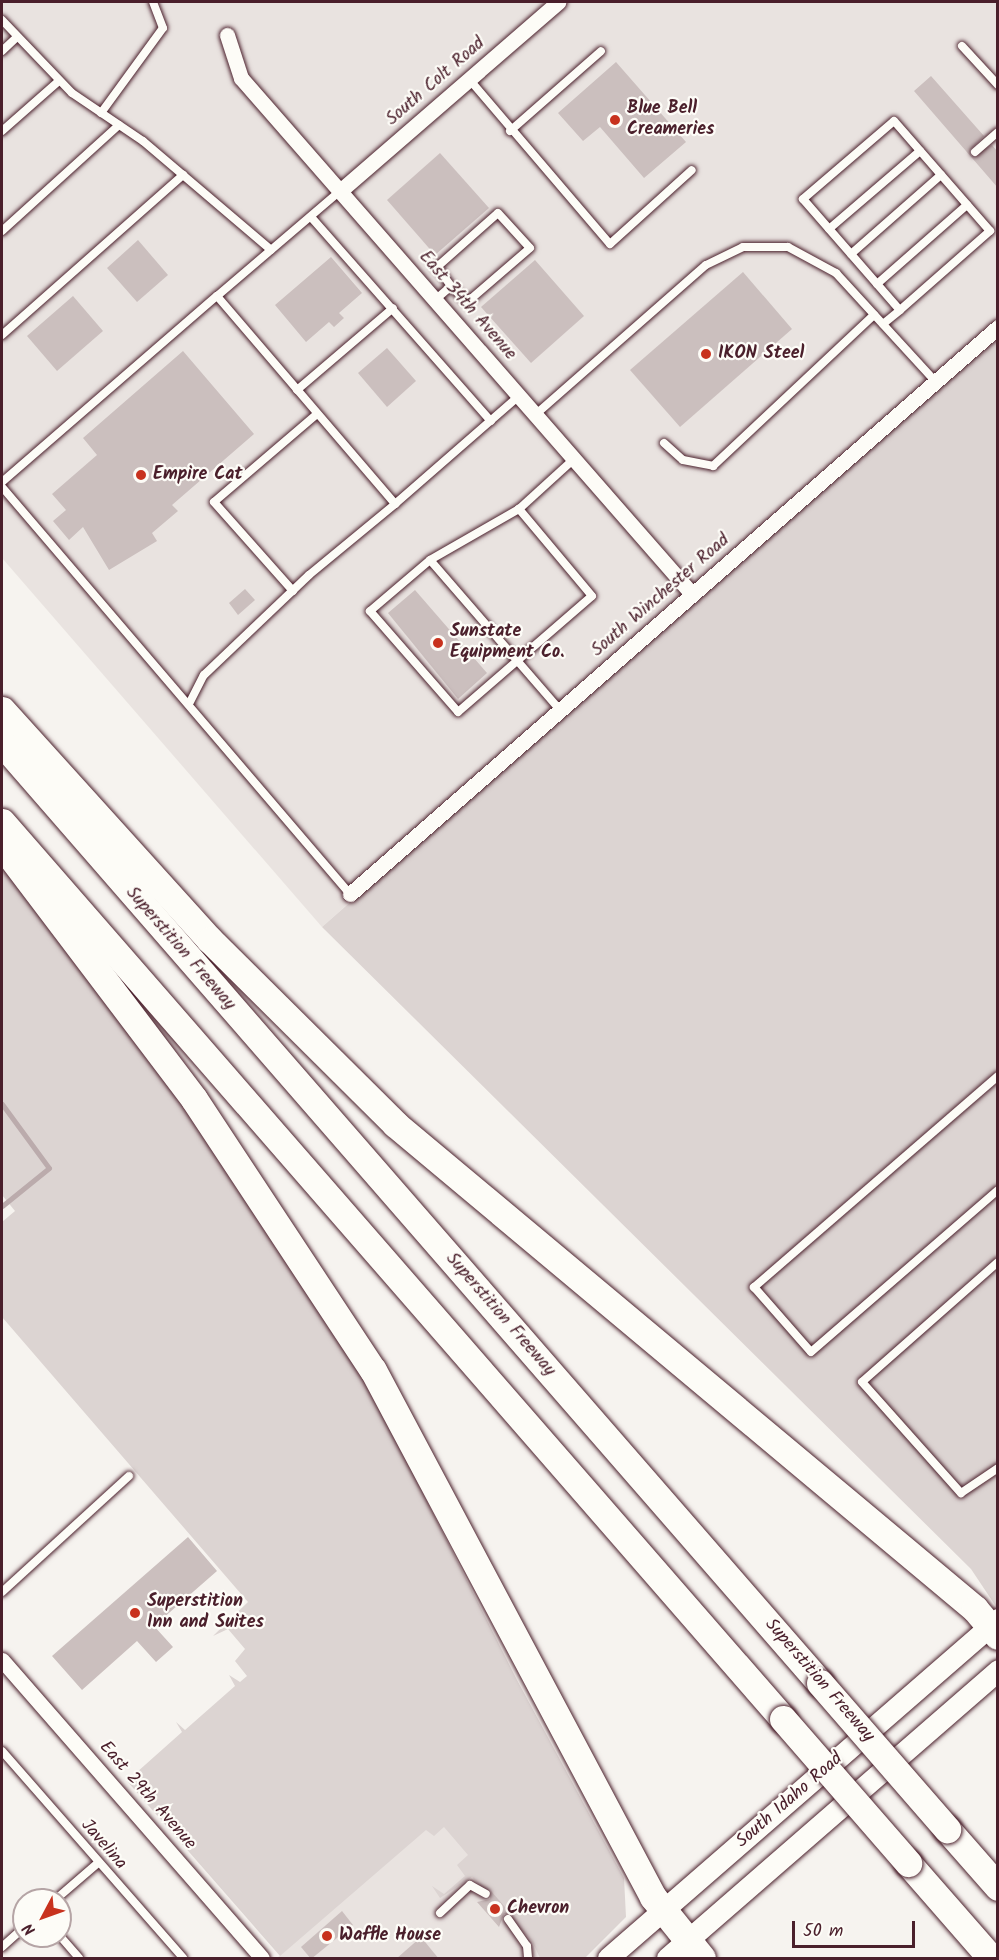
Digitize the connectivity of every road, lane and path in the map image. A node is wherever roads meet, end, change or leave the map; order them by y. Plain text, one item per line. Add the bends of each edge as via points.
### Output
1 (153, 2) edge
2 (558, 2) edge
3 (2, 20) edge
4 (227, 35) dead end
5 (17, 37) junction
6 (962, 46) dead end
7 (2, 51) edge
8 (601, 51) dead end
9 (469, 79) junction
10 (59, 81) junction
11 (998, 85) edge
12 (101, 113) junction
13 (119, 125) junction
14 (2, 131) edge
15 (510, 131) junction
16 (998, 132) edge
17 (920, 151) junction
18 (975, 152) dead end
19 (692, 170) dead end
20 (183, 175) junction
21 (941, 175) junction
22 (340, 191) junction
23 (967, 206) junction
24 (311, 217) junction
25 (829, 229) junction
26 (2, 231) edge
27 (271, 250) junction
28 (851, 254) junction
29 (877, 284) junction
30 (451, 286) junction
31 (217, 296) junction
32 (435, 300) junction
33 (393, 308) junction
34 (900, 310) junction
35 (874, 315) junction
36 (883, 324) junction
37 (998, 327) edge
38 (2, 335) edge
39 (936, 381) junction
40 (297, 390) junction
41 (519, 396) junction
42 (317, 414) junction
43 (535, 415) junction
44 (491, 421) junction
45 (664, 442) dead end
46 (574, 459) junction
47 (2, 482) edge
48 (2, 487) edge
49 (395, 504) junction
50 (519, 509) junction
51 (430, 560) junction
52 (293, 591) junction
53 (692, 594) junction
54 (516, 661) junction
55 (190, 702) junction
56 (2, 710) edge
57 (560, 710) junction
58 (2, 743) edge
59 (2, 822) edge
60 (2, 845) edge
61 (350, 894) joint
62 (998, 1076) edge
63 (998, 1190) edge
64 (998, 1262) edge
65 (998, 1468) edge
66 (129, 1476) dead end
67 (2, 1593) edge
68 (995, 1627) edge
69 (2, 1660) edge
70 (998, 1670) edge
71 (2, 1751) edge
72 (99, 1862) junction
73 (998, 1887) edge
74 (69, 1888) edge
75 (486, 1894) dead end
76 (663, 1912) junction
77 (440, 1913) dead end
78 (508, 1919) dead end
79 (685, 1953) edge
80 (183, 1959) edge
81 (262, 1959) edge
82 (528, 1959) edge
83 (608, 1959) edge
84 (991, 1959) edge

1 - 12 lane via 163,28
2 - 9 street, South Colt Road
3 - 5 lane
4 - 22 street, East 34th Avenue via 241,78
5 - 7 lane
5 - 10 lane
6 - 11 lane
8 - 15 lane
9 - 15 lane
9 - 22 street, South Colt Road
10 - 12 lane
10 - 14 lane
12 - 13 lane
13 - 20 lane
13 - 26 lane
15 - 19 lane via 610,244
16 - 18 lane
17 - 21 lane
17 - 25 lane
17 - 25 lane via 894,121 803,199
20 - 27 lane
20 - 38 lane
21 - 23 lane
21 - 28 lane
22 - 24 lane
22 - 32 street, East 34th Avenue
23 - 29 lane
23 - 34 lane via 990,231
24 - 27 lane
24 - 33 lane
25 - 28 lane
27 - 31 lane
28 - 29 lane
29 - 34 lane
30 - 30 lane via 437,267 498,213 530,248 472,298 465,300
30 - 32 lane
31 - 40 lane
31 - 47 lane
32 - 41 street, East 34th Avenue
33 - 40 lane
33 - 44 lane
34 - 36 lane
35 - 36 lane
35 - 43 lane via 836,273 788,247 743,247 706,265
35 - 45 lane via 713,466 683,460
36 - 39 lane
37 - 39 street, South Winchester Road
39 - 53 street, South Winchester Road
40 - 42 lane
41 - 43 street, East 34th Avenue
41 - 44 lane
42 - 49 lane
42 - 52 lane via 214,502
43 - 46 street, East 34th Avenue
44 - 49 lane
46 - 50 lane
46 - 53 street, East 34th Avenue
48 - 55 lane
49 - 52 lane
50 - 51 lane
50 - 54 lane via 592,596
51 - 54 lane
51 - 54 lane via 370,611 458,712
52 - 55 lane via 204,675
53 - 57 street, South Winchester Road
54 - 57 lane
55 - 61 lane
56 - 68 highway via 210,940 395,1124
57 - 61 street, South Winchester Road
58 - 73 highway, Superstition Freeway, bridge
59 - 84 highway, bridge
60 - 76 highway via 194,1100 373,1370
62 - 63 lane via 754,1287 811,1352
64 - 65 lane via 862,1382 962,1493
66 - 67 lane
68 - 76 main road, South Idaho Road
69 - 81 street, East 29th Avenue
70 - 79 main road
71 - 72 lane, Javelina
72 - 74 lane
72 - 80 lane, Javelina
75 - 77 lane via 470,1885
76 - 79 highway
76 - 83 main road, South Idaho Road
78 - 82 lane via 527,1946

